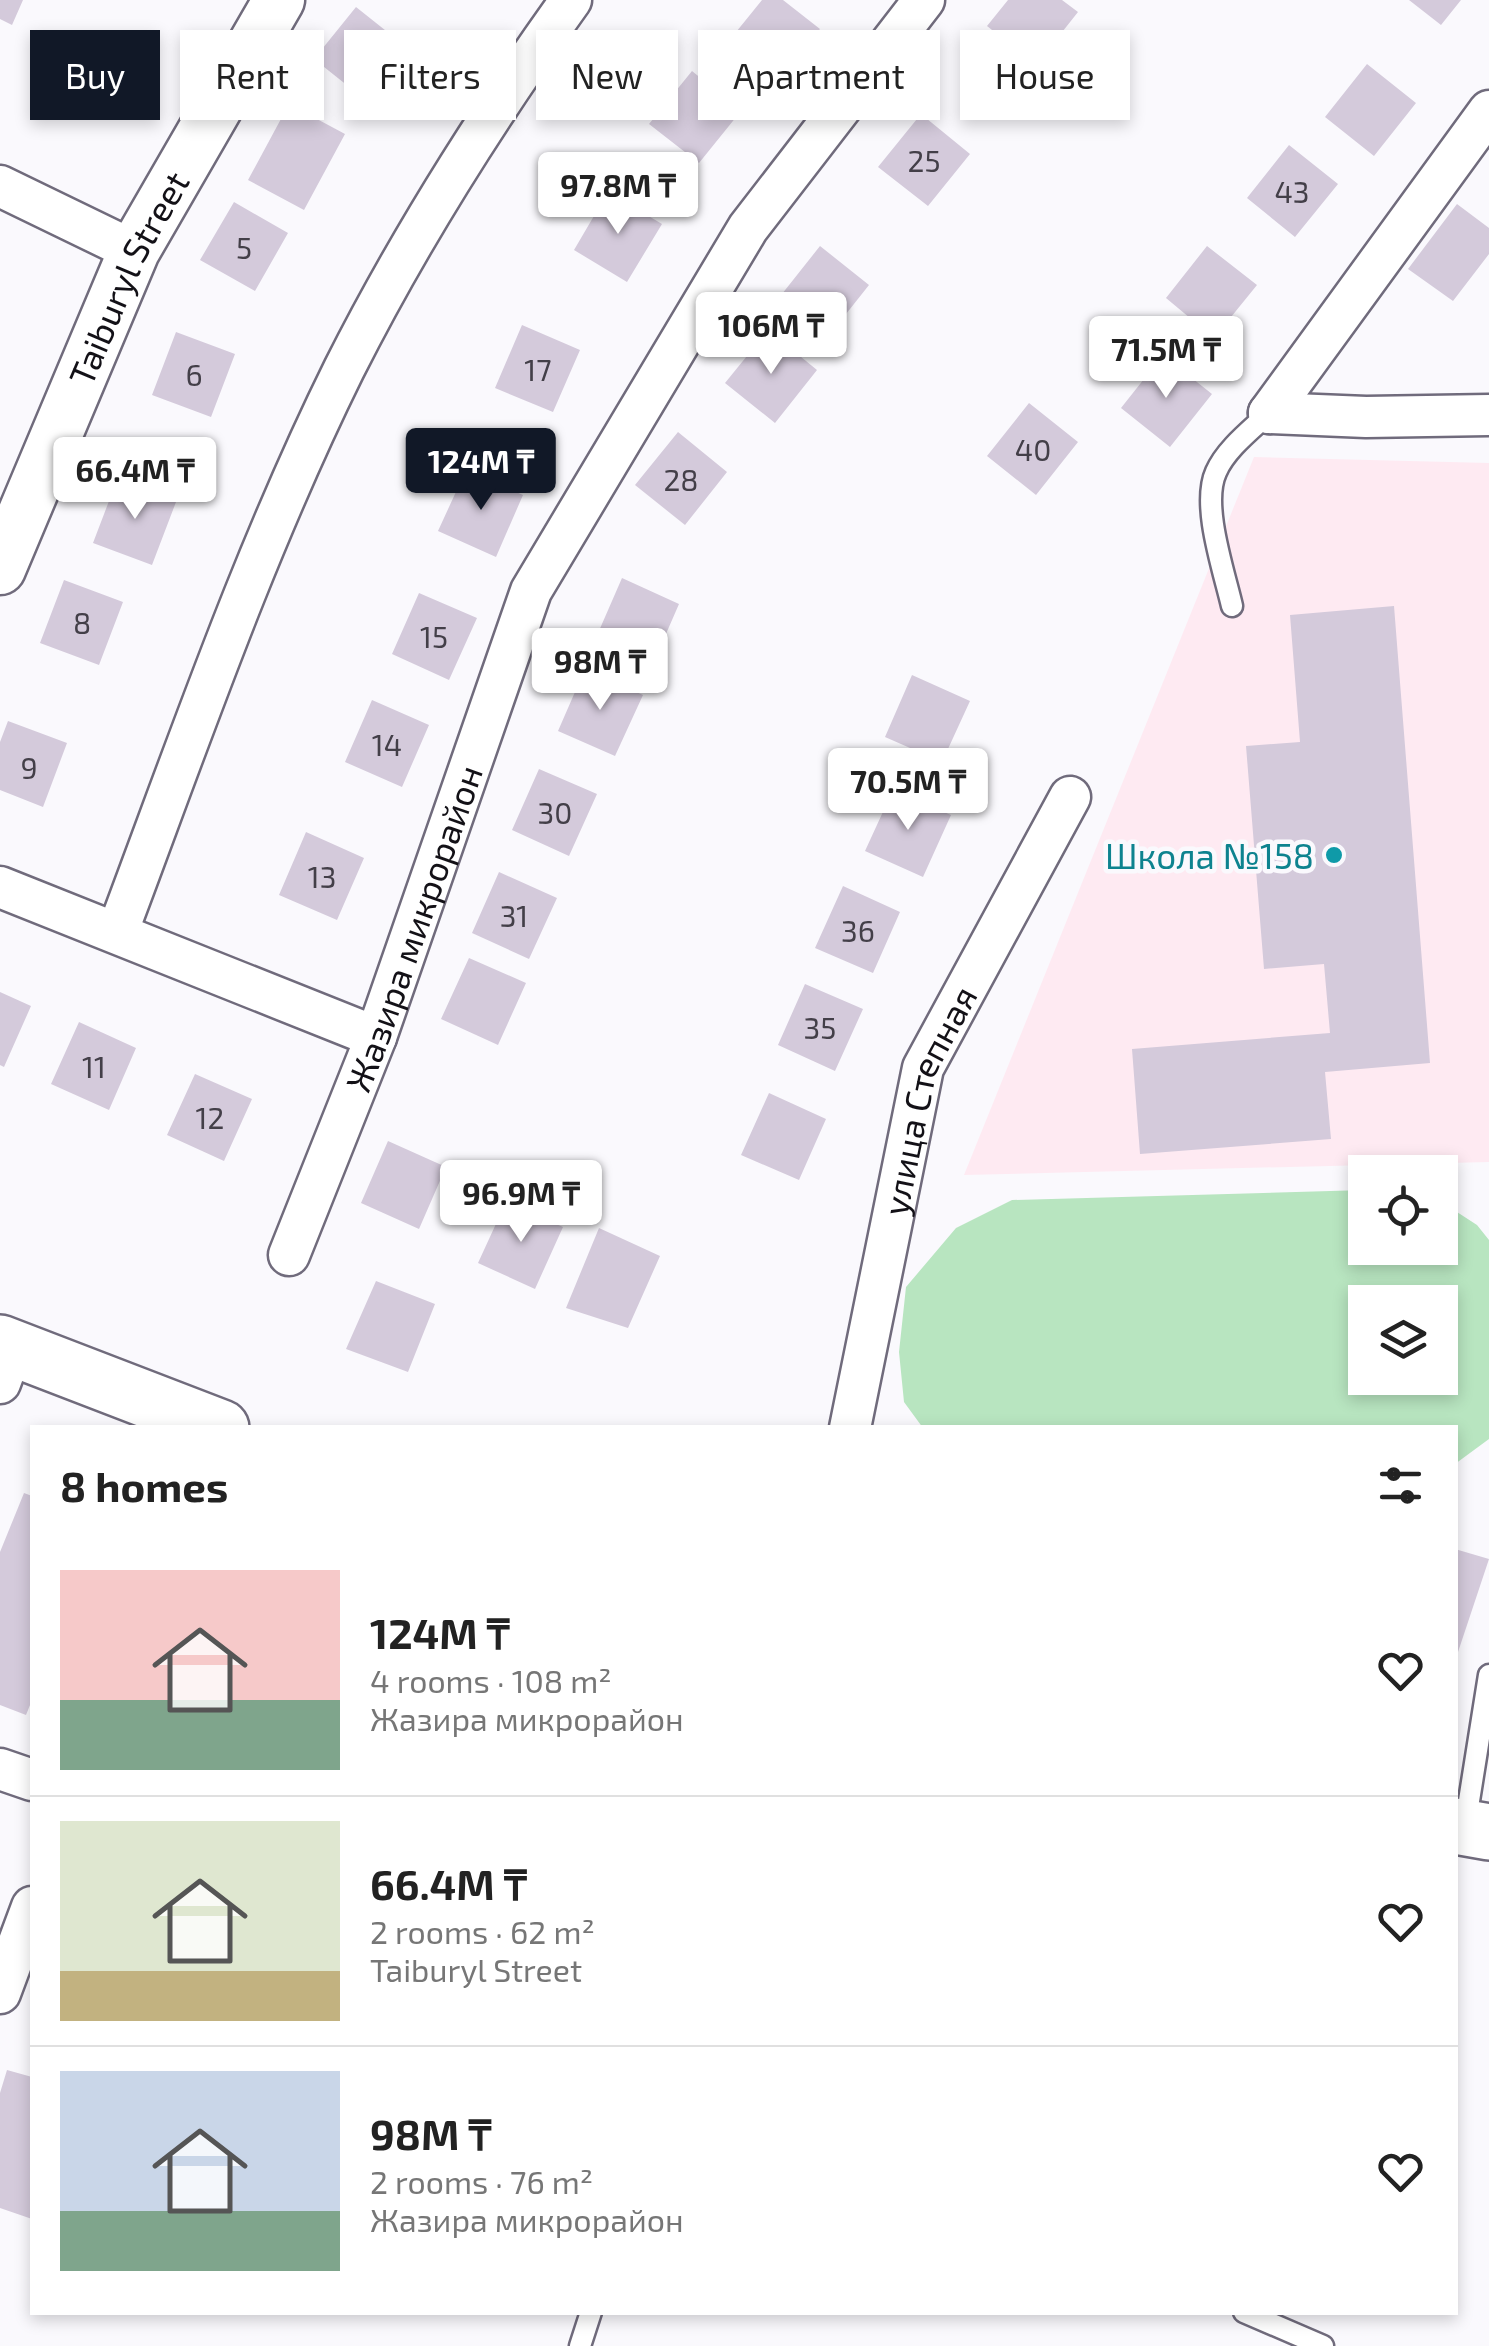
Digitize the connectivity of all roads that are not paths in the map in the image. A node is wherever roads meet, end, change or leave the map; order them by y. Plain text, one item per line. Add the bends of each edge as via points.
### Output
1 (279, 0) edge
2 (571, 0) edge
3 (924, 0) edge
4 (1489, 111) edge
5 (0, 186) edge
6 (134, 251) junction
7 (1269, 413) junction
8 (1489, 415) edge
9 (0, 569) edge
10 (1232, 606) dead end
11 (1070, 797) dead end
12 (0, 887) edge
13 (117, 934) junction
14 (376, 1036) junction
15 (289, 1255) dead end
16 (4, 1358) edge
17 (212, 1425) edge
18 (851, 1425) edge
19 (1489, 1675) edge
20 (0, 1769) edge
21 (30, 1779) edge
22 (1469, 1829) edge
23 (30, 1912) edge
24 (0, 1994) edge
25 (590, 2315) edge
26 (1251, 2315) edge
27 (580, 2346) edge
28 (1324, 2346) edge

1 - 6 street, Taiburyl Street
2 - 13 street via 474,140 344,369 252,576
3 - 14 street, Жазира микрорайон via 748,228 531,590
4 - 7 street
5 - 6 street
6 - 9 street, Taiburyl Street
7 - 8 street
7 - 10 lane via 1214,474 1210,507
11 - 18 street, улица Степная via 923,1068
12 - 13 street
13 - 14 street
14 - 15 street, Жазира микрорайон
16 - 17 main road
19 - 22 lane
20 - 21 street
23 - 24 street
25 - 27 lane
26 - 28 lane

